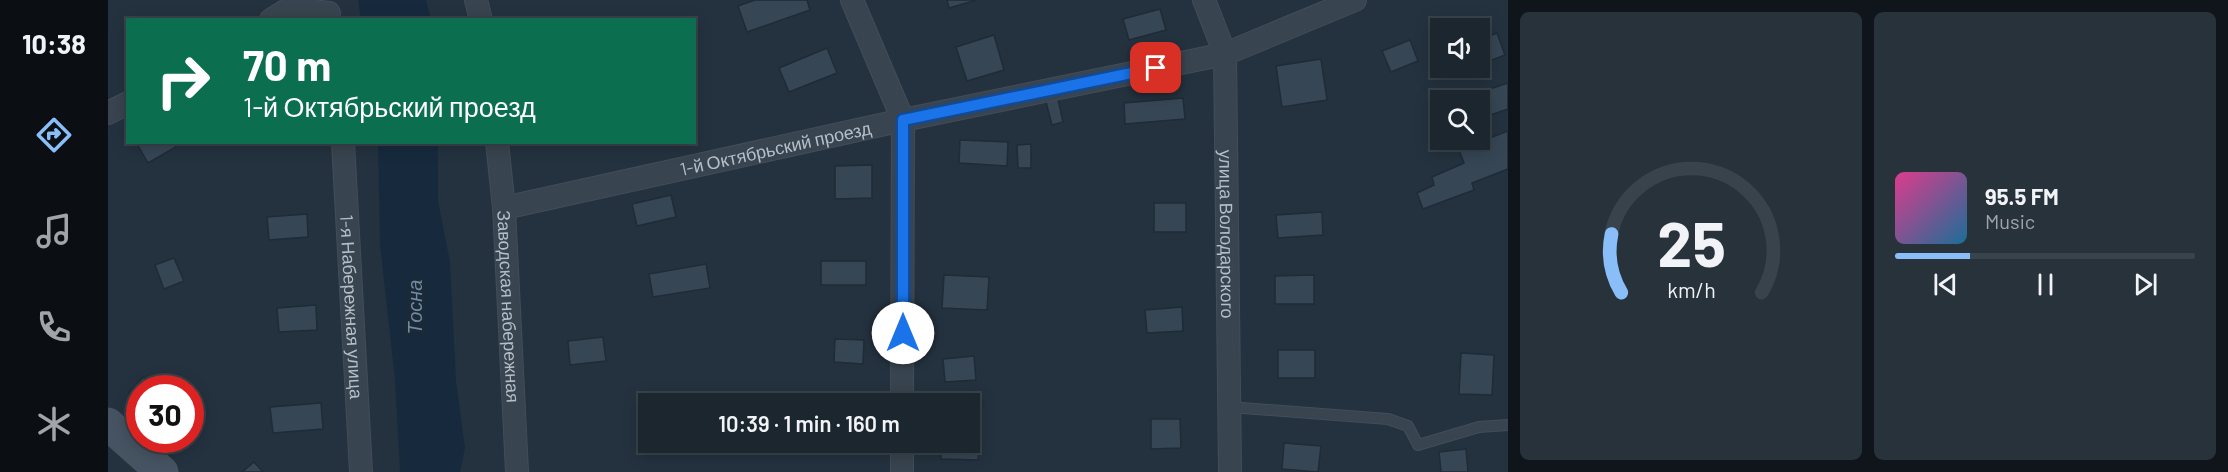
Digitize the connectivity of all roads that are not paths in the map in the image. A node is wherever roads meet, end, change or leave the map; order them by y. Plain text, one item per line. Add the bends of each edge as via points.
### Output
1 (476, 0) edge
2 (852, 0) edge
3 (1204, 0) edge
4 (1355, 0) edge
5 (329, 11) edge
6 (274, 18) edge
7 (480, 18) edge
8 (1225, 54) junction
9 (126, 104) edge
10 (108, 113) edge
11 (903, 120) junction
12 (343, 144) edge
13 (497, 144) edge
14 (504, 208) junction
15 (903, 393) edge
16 (1229, 407) junction
17 (108, 424) edge
18 (1508, 425) edge
19 (902, 453) edge
20 (162, 472) edge
21 (361, 472) edge
22 (517, 472) edge
23 (902, 472) edge
24 (1230, 472) edge

1 - 7 street
2 - 11 street
3 - 8 street, улица Володарского
4 - 8 street, 1-й Октябрьский проезд
5 - 6 street via 290,8
8 - 11 street, 1-й Октябрьский проезд
8 - 16 street, улица Володарского
9 - 10 street
11 - 14 street, 1-й Октябрьский проезд
11 - 15 street
12 - 21 street, 1-я Набережная улица
13 - 14 street, Заводская набережная
14 - 22 street, Заводская набережная
16 - 18 lane via 1388,419 1408,426 1418,445 1479,428
16 - 24 street, улица Володарского
17 - 20 street
19 - 23 street

